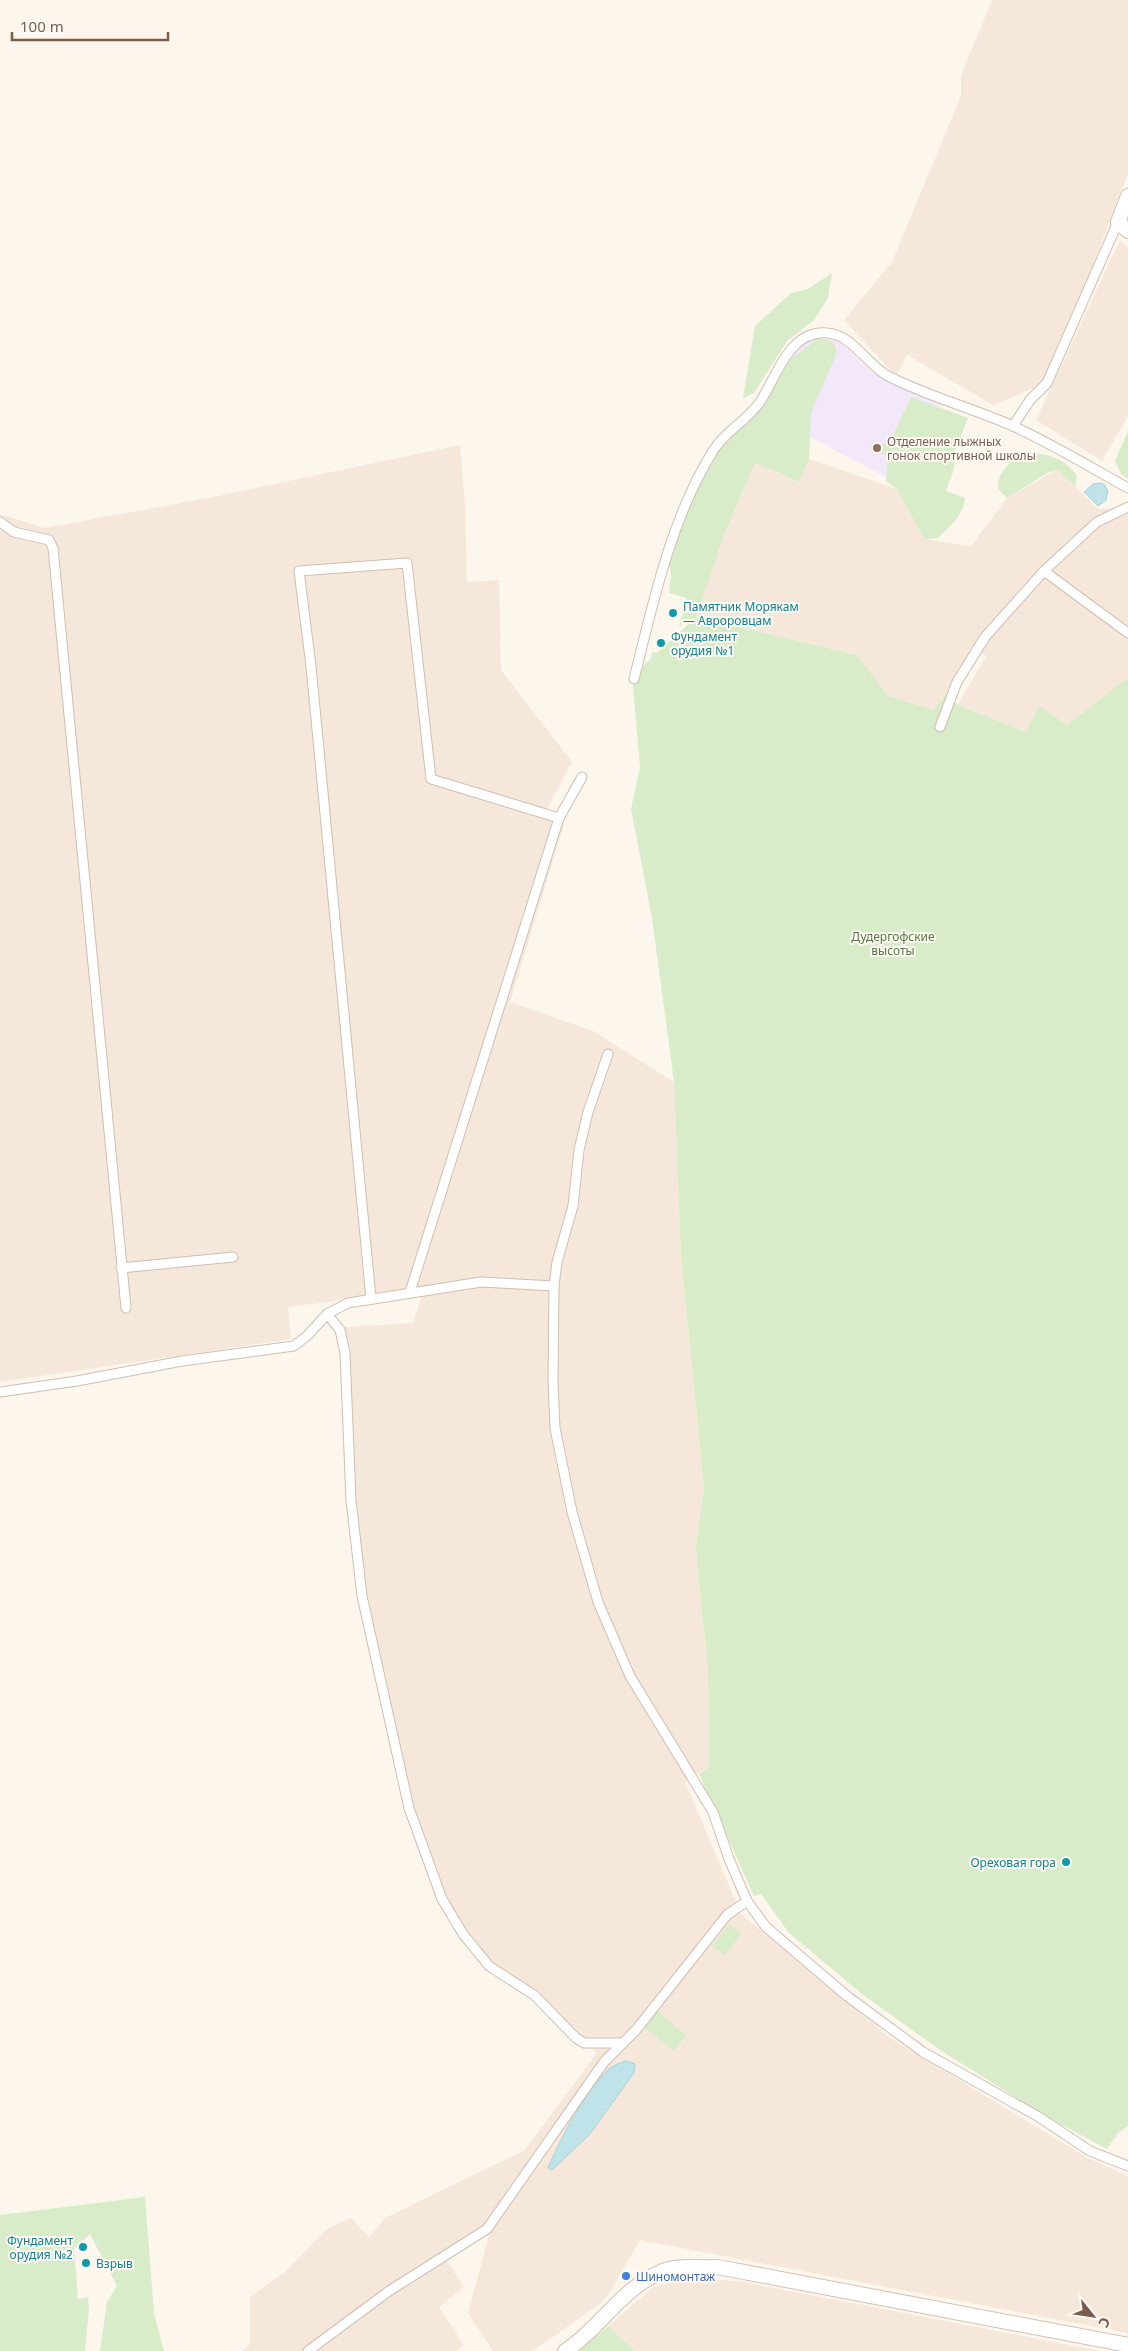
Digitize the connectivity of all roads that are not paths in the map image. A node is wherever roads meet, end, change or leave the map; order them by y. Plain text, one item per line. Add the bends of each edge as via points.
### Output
1 (1128, 196) edge
2 (1123, 226) edge
3 (1013, 426) junction
4 (1128, 488) edge
5 (1128, 507) edge
6 (0, 522) edge
7 (1044, 571) junction
8 (1128, 633) edge
9 (634, 679) dead end
10 (940, 727) dead end
11 (582, 776) dead end
12 (558, 818) junction
13 (608, 1054) dead end
14 (233, 1257) dead end
15 (121, 1268) junction
16 (554, 1286) junction
17 (410, 1292) junction
18 (371, 1299) junction
19 (126, 1308) dead end
20 (327, 1314) junction
21 (0, 1392) edge
22 (747, 1901) junction
23 (622, 2043) junction
24 (1128, 2166) edge
25 (1128, 2344) edge
26 (308, 2351) edge
27 (565, 2351) edge

1 - 2 street
2 - 3 street via 1047,383 1030,400
3 - 4 street
3 - 9 street via 938,399 886,375 852,344 829,332 812,334 799,341 784,358 760,402 714,448 700,475 676,532
5 - 7 street via 1097,522
6 - 15 street via 14,532 49,540 53,548
7 - 8 street
7 - 10 street via 985,637 957,682
11 - 12 street
12 - 17 street
12 - 18 street via 430,779 407,563 299,571 312,676
13 - 16 street via 588,1112 573,1206
14 - 15 street
15 - 19 street
16 - 17 street via 481,1282
16 - 22 street via 552,1382 555,1428 572,1512 598,1602 630,1676 713,1812
17 - 18 street
18 - 20 street via 348,1303
20 - 21 street via 294,1346
20 - 23 street via 340,1330 345,1353 351,1500 362,1596 409,1808 442,1899 463,1934 489,1966 534,1995 576,2038 584,2043
22 - 23 street via 728,1915
22 - 24 street via 766,1927 802,1959 923,2052 1039,2117 1090,2151
23 - 26 street via 604,2062 487,2229 388,2290
25 - 27 street via 718,2267 665,2270 624,2294 579,2342

